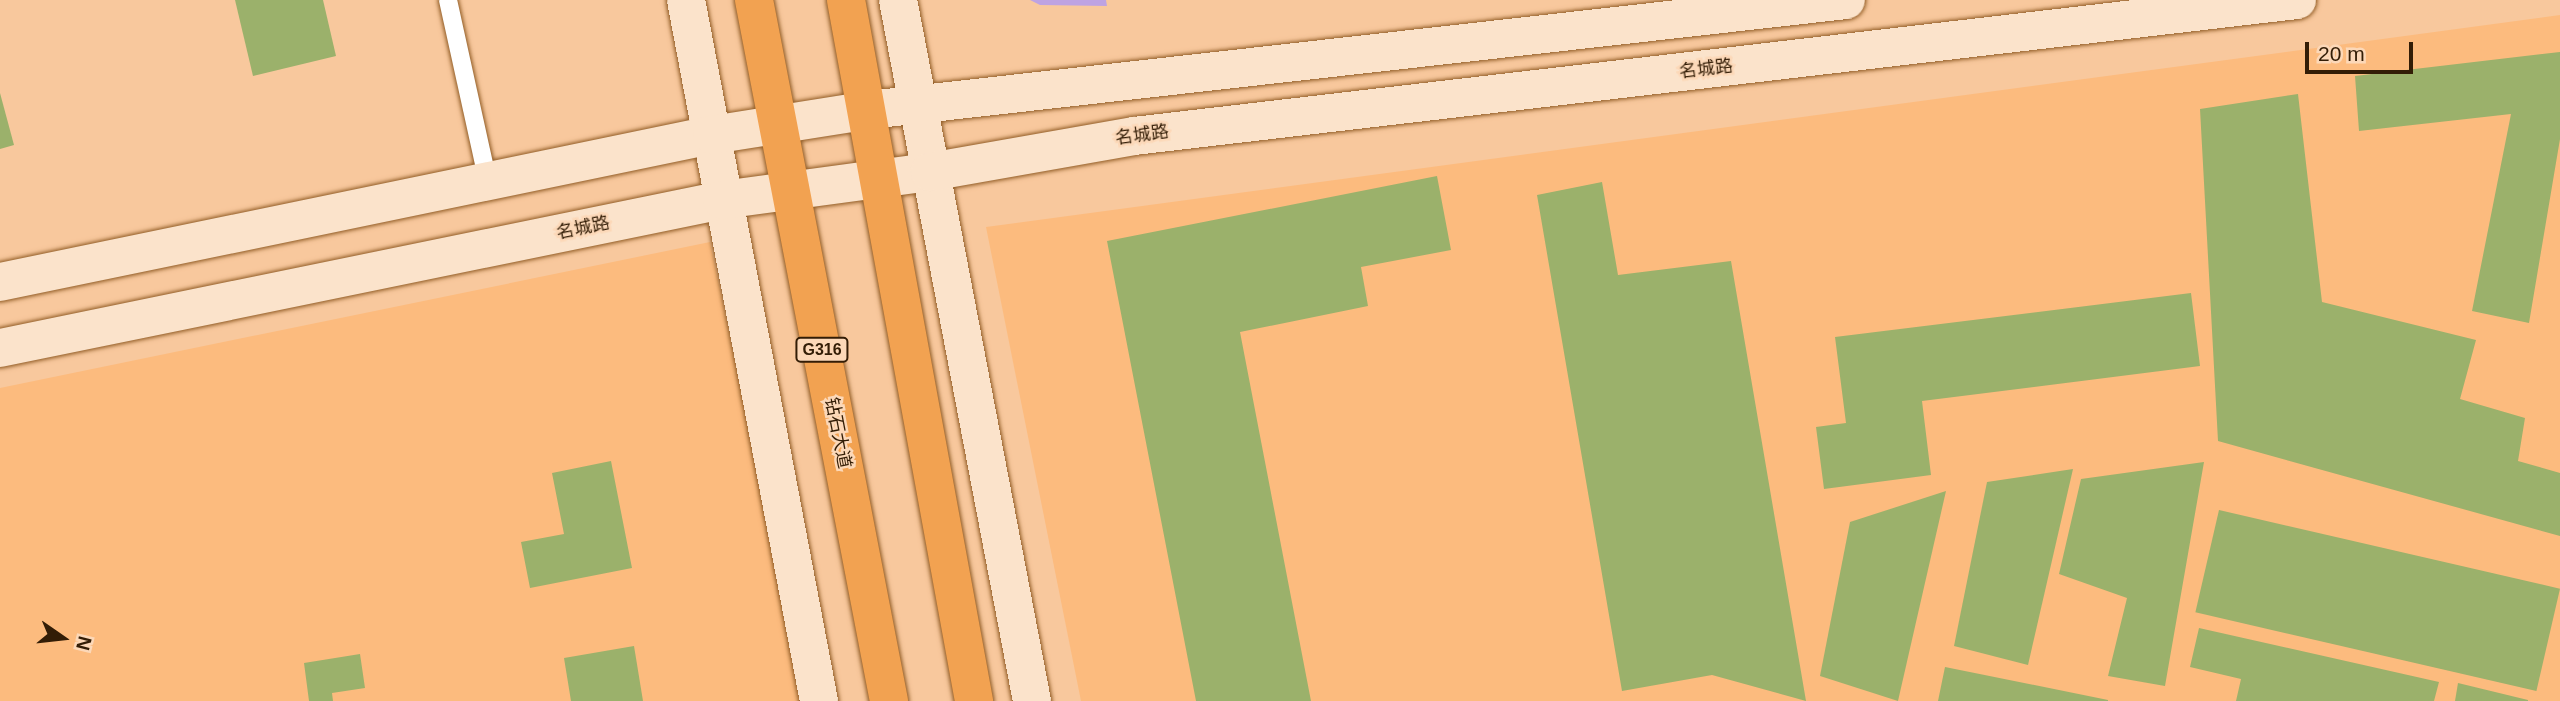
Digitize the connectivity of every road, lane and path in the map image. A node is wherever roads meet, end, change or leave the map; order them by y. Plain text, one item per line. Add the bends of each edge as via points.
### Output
1 (448, 0) edge
2 (686, 0) edge
3 (754, 0) edge
4 (846, 0) edge
5 (898, 0) edge
6 (1846, 0) edge
7 (2297, 0) edge
8 (918, 104) junction
9 (869, 110) junction
10 (777, 125) junction
11 (712, 135) junction
12 (930, 172) junction
13 (880, 178) junction
14 (488, 181) junction
15 (791, 191) junction
16 (722, 200) junction
17 (0, 282) edge
18 (0, 348) edge
19 (819, 701) edge
20 (889, 701) edge
21 (974, 701) edge
22 (1032, 701) edge

1 - 14 lane
2 - 11 main road
3 - 10 highway, 钻石大道 / G316
4 - 9 highway
5 - 8 main road
6 - 8 main road
7 - 12 main road, 名城路 via 1134,135
8 - 9 main road
8 - 12 main road
9 - 10 main road
9 - 13 highway
10 - 11 main road
10 - 15 highway, 钻石大道 / G316
11 - 14 main road
11 - 16 main road
12 - 13 main road, 名城路
12 - 22 main road
13 - 15 main road, 名城路
13 - 21 highway
14 - 17 main road
15 - 16 main road, 名城路
15 - 20 highway, 钻石大道 / G316
16 - 18 main road, 名城路
16 - 19 main road

